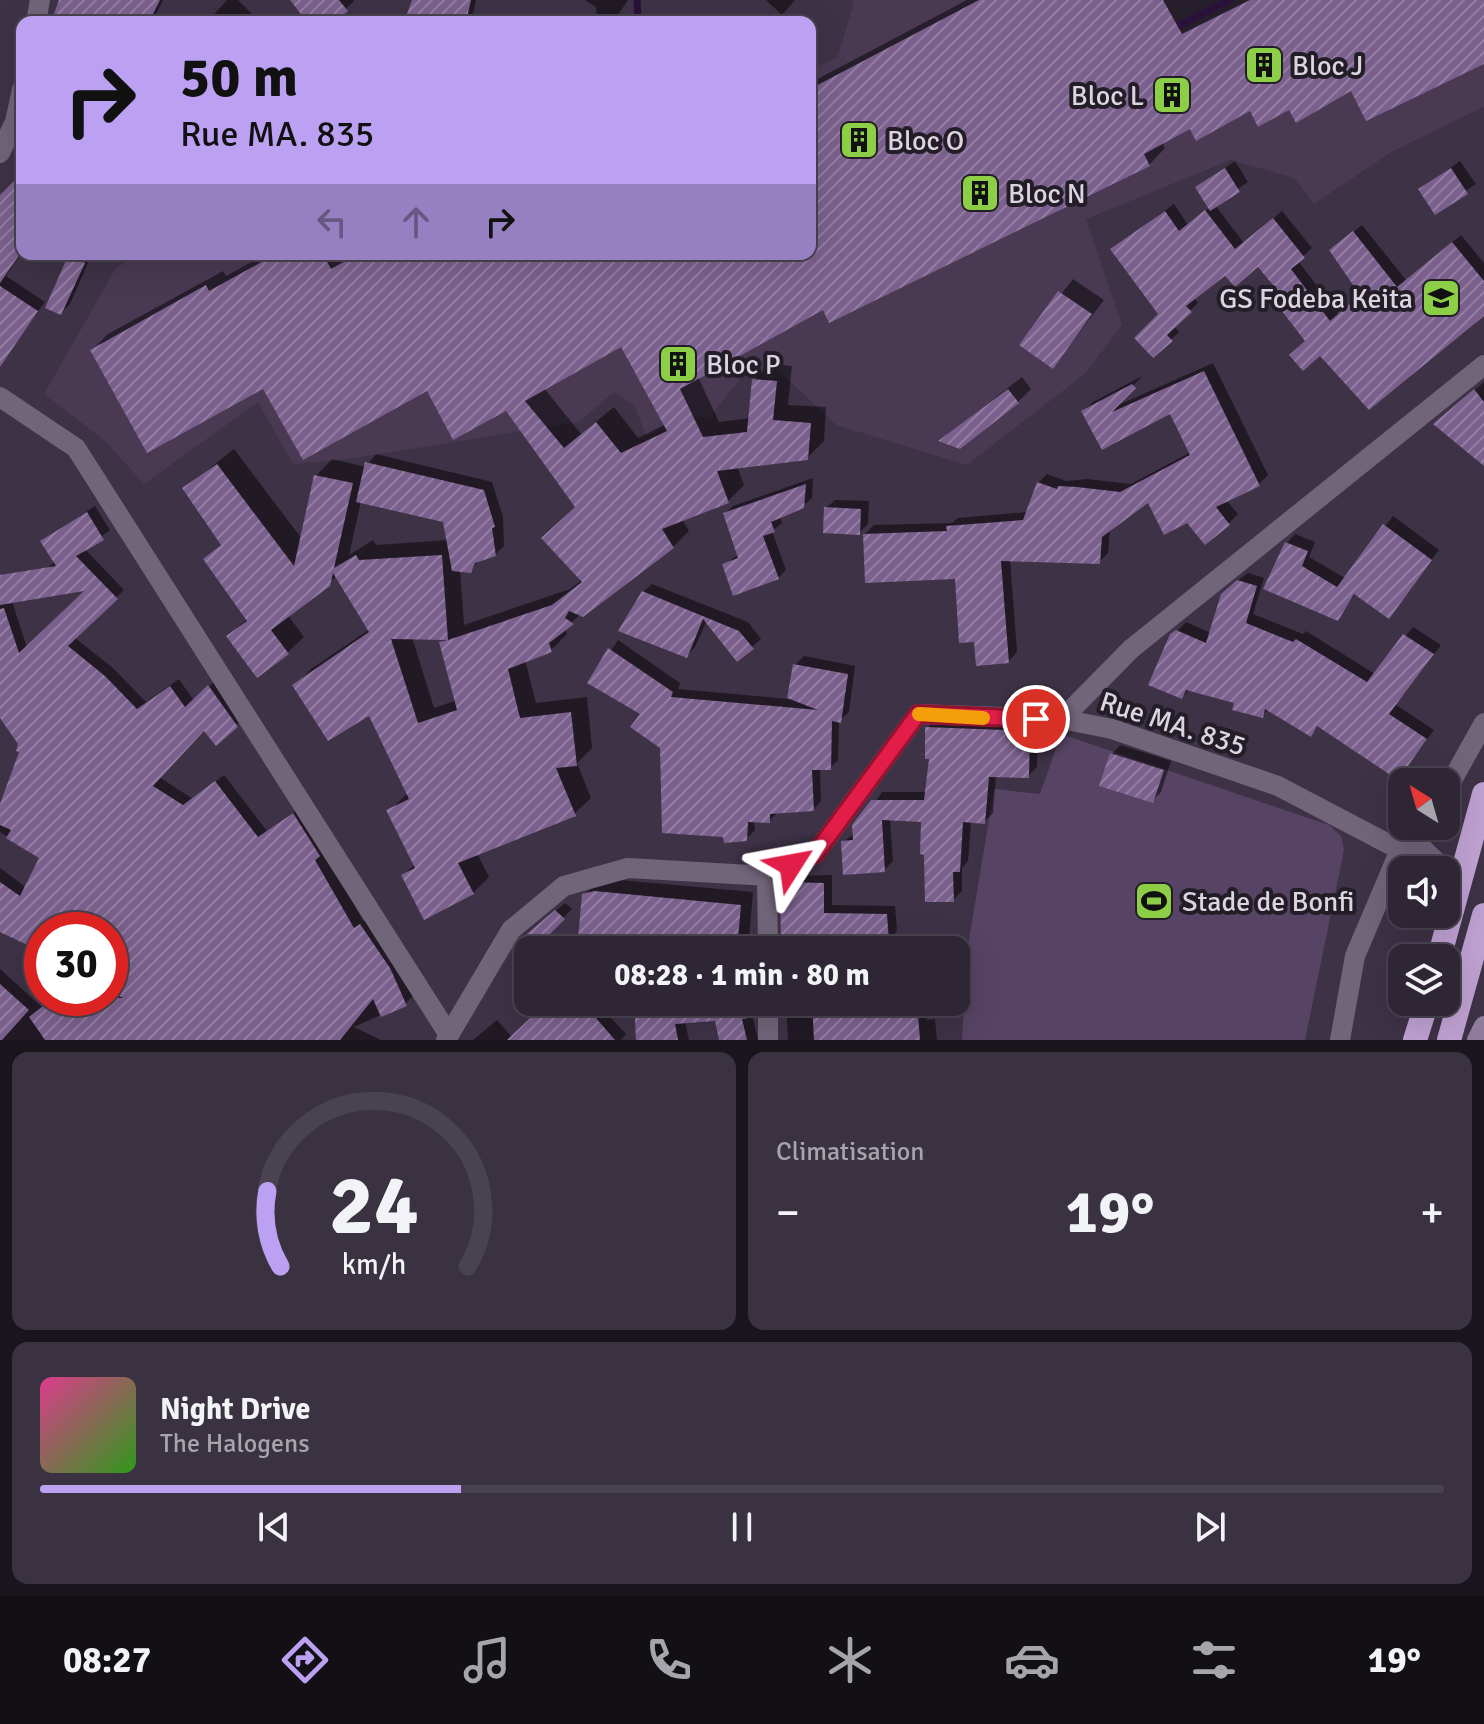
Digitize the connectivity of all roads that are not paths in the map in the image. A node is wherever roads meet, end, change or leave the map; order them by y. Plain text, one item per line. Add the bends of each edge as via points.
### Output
1 (16, 117) edge
2 (0, 153) edge
3 (1484, 365) edge
4 (0, 397) edge
5 (1062, 719) junction
6 (1484, 723) edge
7 (1459, 768) edge
8 (1484, 794) edge
9 (1406, 840) edge
10 (1400, 850) junction
11 (1430, 856) edge
12 (767, 876) junction
13 (1460, 883) edge
14 (1484, 915) edge
15 (768, 936) edge
16 (768, 1016) edge
17 (1423, 1016) edge
18 (1484, 1026) edge
19 (448, 1038) edge
20 (768, 1040) edge
21 (1340, 1040) edge
22 (1415, 1040) edge
23 (1449, 1040) edge
24 (1477, 1040) edge

1 - 2 street
3 - 5 street via 1131,649
4 - 19 street via 76,448
5 - 10 street, Rue MA. 835 via 1112,729 1278,786
5 - 12 street, Rue MA. 835 via 918,714 815,854
6 - 7 street
8 - 13 highway
9 - 10 street
10 - 11 street, Rue MA. 835 via 1421,847
10 - 21 street via 1355,956
12 - 15 street
12 - 19 street, Rue MA. 835 via 628,868 564,886 511,930
14 - 23 highway
16 - 20 street
17 - 22 highway
18 - 24 street

